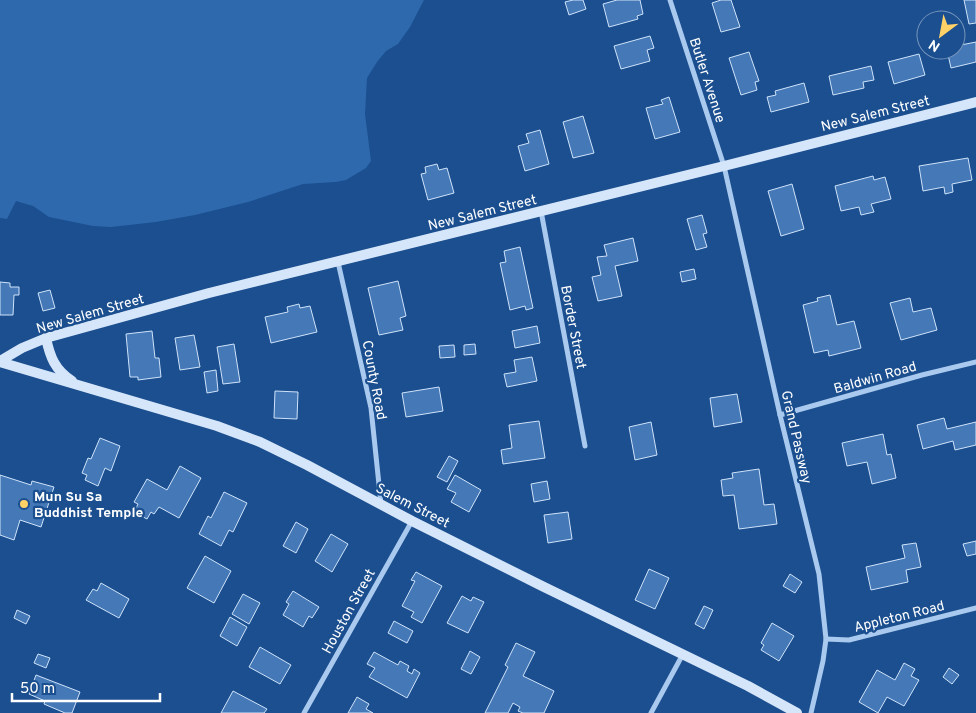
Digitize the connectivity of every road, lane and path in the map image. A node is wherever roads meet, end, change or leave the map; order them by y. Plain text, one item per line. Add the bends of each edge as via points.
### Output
1 (670, 0) edge
2 (976, 102) edge
3 (724, 166) junction
4 (541, 211) junction
5 (338, 262) junction
6 (46, 338) junction
7 (0, 362) edge
8 (976, 362) edge
9 (79, 385) junction
10 (780, 415) junction
11 (585, 446) dead end
12 (381, 504) junction
13 (412, 521) junction
14 (976, 608) edge
15 (826, 639) junction
16 (683, 653) junction
17 (304, 713) edge
18 (651, 713) edge
19 (797, 713) edge
20 (811, 713) edge

1 - 3 street, Butler Avenue
2 - 3 street, New Salem Street
3 - 4 street, New Salem Street
3 - 10 street, Grand Passway
4 - 5 street, New Salem Street
4 - 11 street, Border Street
5 - 6 street, New Salem Street
5 - 12 street, County Road via 371,408
6 - 7 street, New Salem Street
6 - 9 street via 57,369
7 - 9 street, Salem Street
8 - 10 street, Baldwin Road
9 - 12 street, Salem Street via 237,433
10 - 15 street, Grand Passway via 819,574
12 - 13 street, Salem Street
13 - 16 street, Salem Street
13 - 17 street, Houston Street
14 - 15 street, Appleton Road via 849,640
15 - 20 street, Grand Passway
16 - 18 street
16 - 19 street, Salem Street

